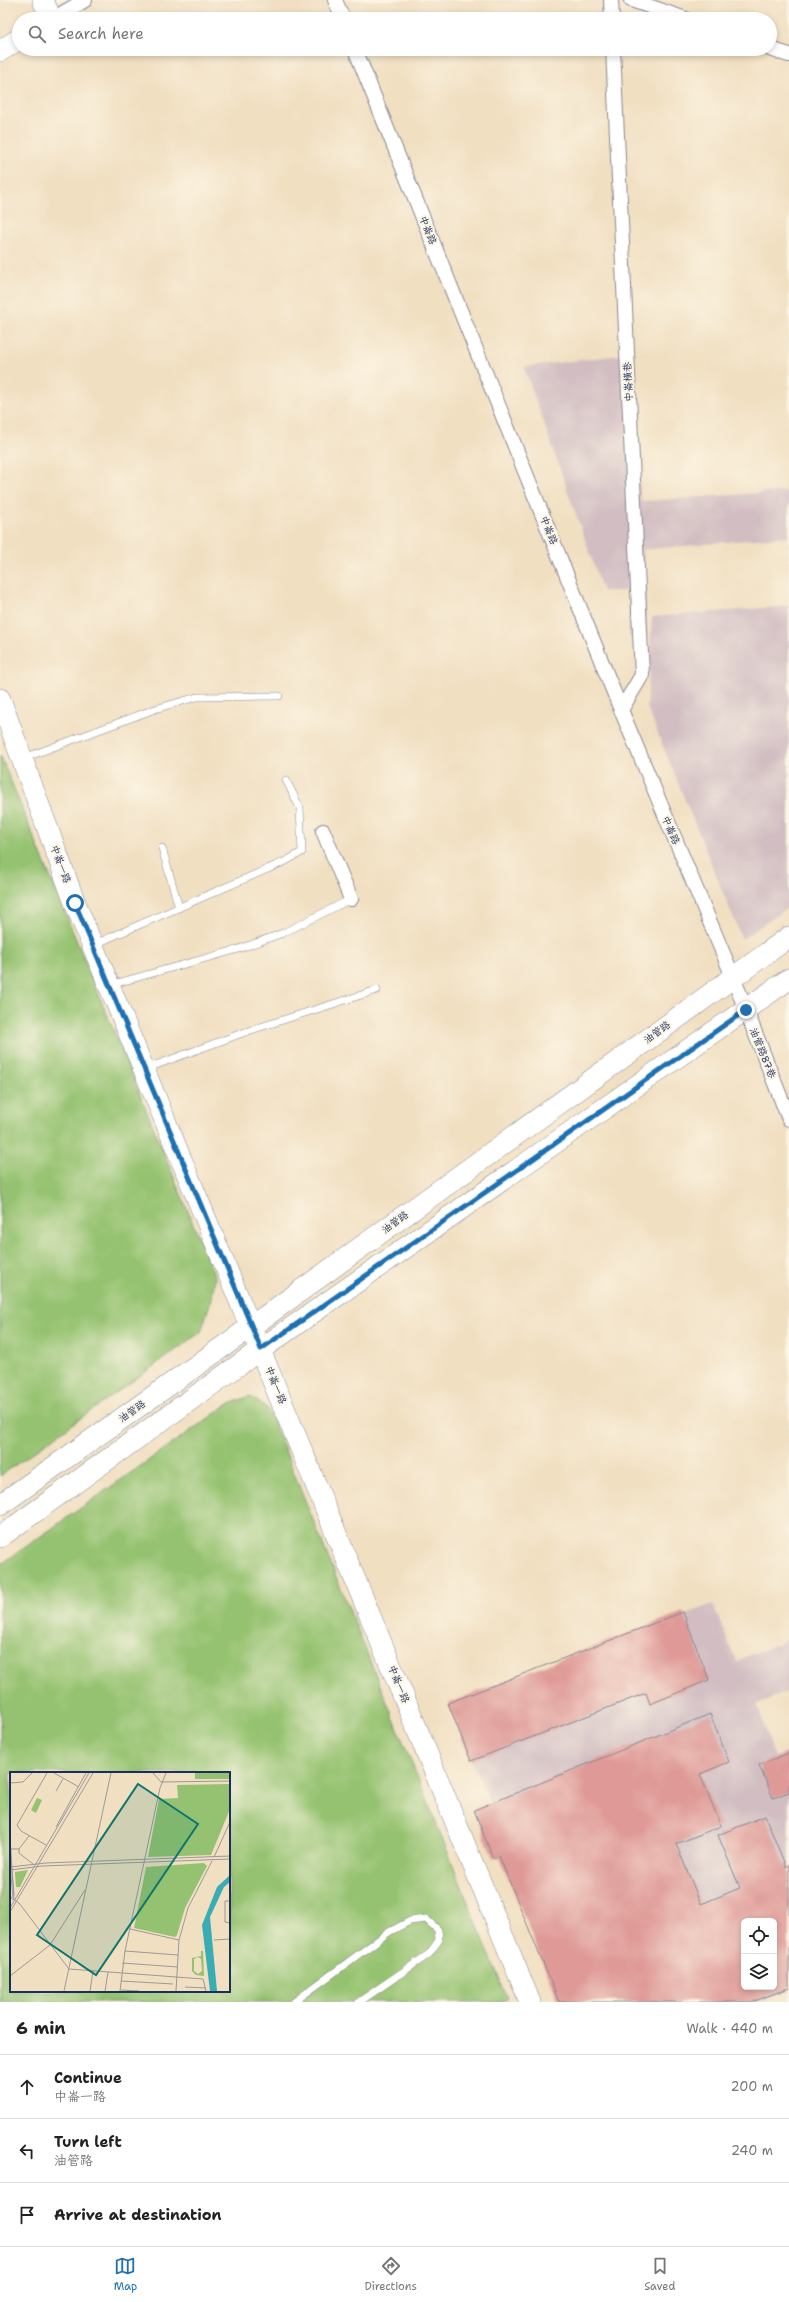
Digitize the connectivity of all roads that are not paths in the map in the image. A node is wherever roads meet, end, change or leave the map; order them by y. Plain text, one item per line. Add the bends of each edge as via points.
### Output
1 (43, 0) edge
2 (85, 0) edge
3 (335, 0) edge
4 (611, 0) edge
5 (631, 0) edge
6 (49, 12) edge
7 (64, 12) edge
8 (340, 12) edge
9 (612, 12) edge
10 (666, 12) edge
11 (12, 43) edge
12 (0, 51) edge
13 (777, 51) edge
14 (789, 55) edge
15 (358, 56) edge
16 (613, 56) edge
17 (279, 696) dead end
18 (0, 699) edge
19 (621, 710) junction
20 (22, 759) junction
21 (286, 780) dead end
22 (322, 831) dead end
23 (162, 848) dead end
24 (351, 898) joint
25 (179, 908) junction
26 (789, 937) edge
27 (93, 945) junction
28 (733, 977) junction
29 (789, 979) edge
30 (110, 985) junction
31 (377, 990) dead end
32 (746, 1010) junction
33 (145, 1070) junction
34 (789, 1119) edge
35 (252, 1326) junction
36 (261, 1349) junction
37 (0, 1505) edge
38 (0, 1537) edge
39 (294, 2002) edge
40 (359, 2002) edge
41 (530, 2002) edge

1 - 6 street
2 - 7 street
3 - 8 street
4 - 9 street
5 - 10 street
11 - 12 street
13 - 14 street
15 - 19 street, 中崙路
16 - 19 street, 中崙橫巷 via 642,675
17 - 20 lane via 197,697 155,709
18 - 20 street, 中崙一路
19 - 28 street, 中崙路
20 - 27 street, 中崙一路
21 - 25 lane via 300,808 302,852
22 - 24 street
23 - 25 lane
24 - 30 lane via 282,932 239,949
25 - 27 lane
26 - 28 street, 油管路
27 - 30 street, 中崙一路
28 - 32 street, 中崙路
28 - 35 street, 油管路
29 - 32 street
30 - 33 street, 中崙一路
31 - 33 lane via 248,1031
32 - 34 street, 油管路87巷
32 - 36 street
33 - 35 street, 中崙一路
35 - 36 street, 中崙一路
35 - 37 street, 油管路
36 - 38 street
36 - 41 street, 中崙一路
39 - 40 lane via 390,1932 410,1921 426,1919 438,1930 439,1940 429,1954

